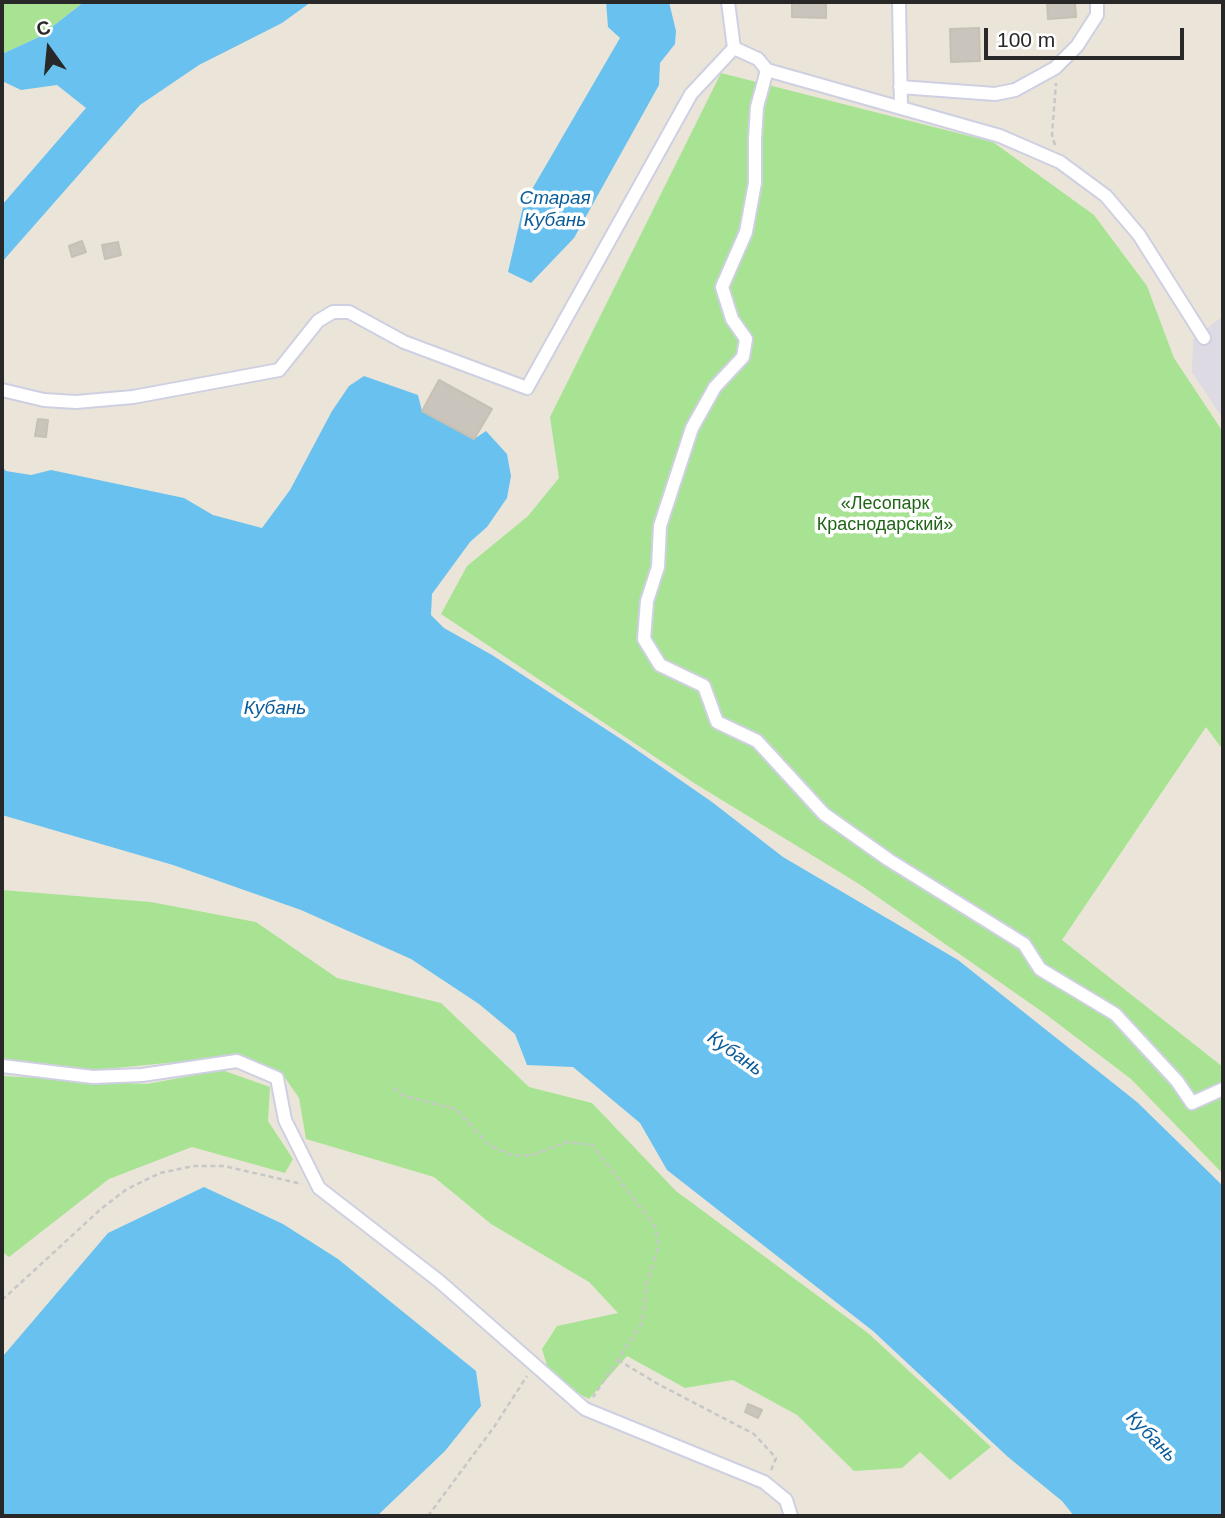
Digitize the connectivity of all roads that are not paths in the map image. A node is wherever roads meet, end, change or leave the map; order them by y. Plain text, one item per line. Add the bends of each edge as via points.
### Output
1 (728, 2) edge
2 (899, 2) edge
3 (1097, 2) edge
4 (734, 48) junction
5 (767, 70) junction
6 (900, 87) junction
7 (901, 108) junction
8 (1204, 338) dead end
9 (2, 390) edge
10 (2, 1066) edge
11 (1223, 1088) edge
12 (790, 1516) edge

1 - 4 street
2 - 6 street
3 - 6 street via 1097,15 1077,46 1055,68 1014,90 995,94
4 - 5 street
4 - 9 street via 698,85 527,388 404,342 349,312 333,312 318,321 279,370 133,397 76,402
5 - 7 street
5 - 11 street via 757,107 755,183 746,232 722,287 732,319 746,339 743,357 715,387 692,428 660,527 658,567 647,601 644,639 660,665 704,686 717,722 757,741 824,814 1024,944 1040,969 1115,1014 1192,1103
6 - 7 street
7 - 8 street via 1000,136 1060,162 1106,196 1139,235
10 - 12 street via 93,1077 237,1061 277,1078 285,1121 319,1188 439,1281 585,1409 764,1482 786,1500

